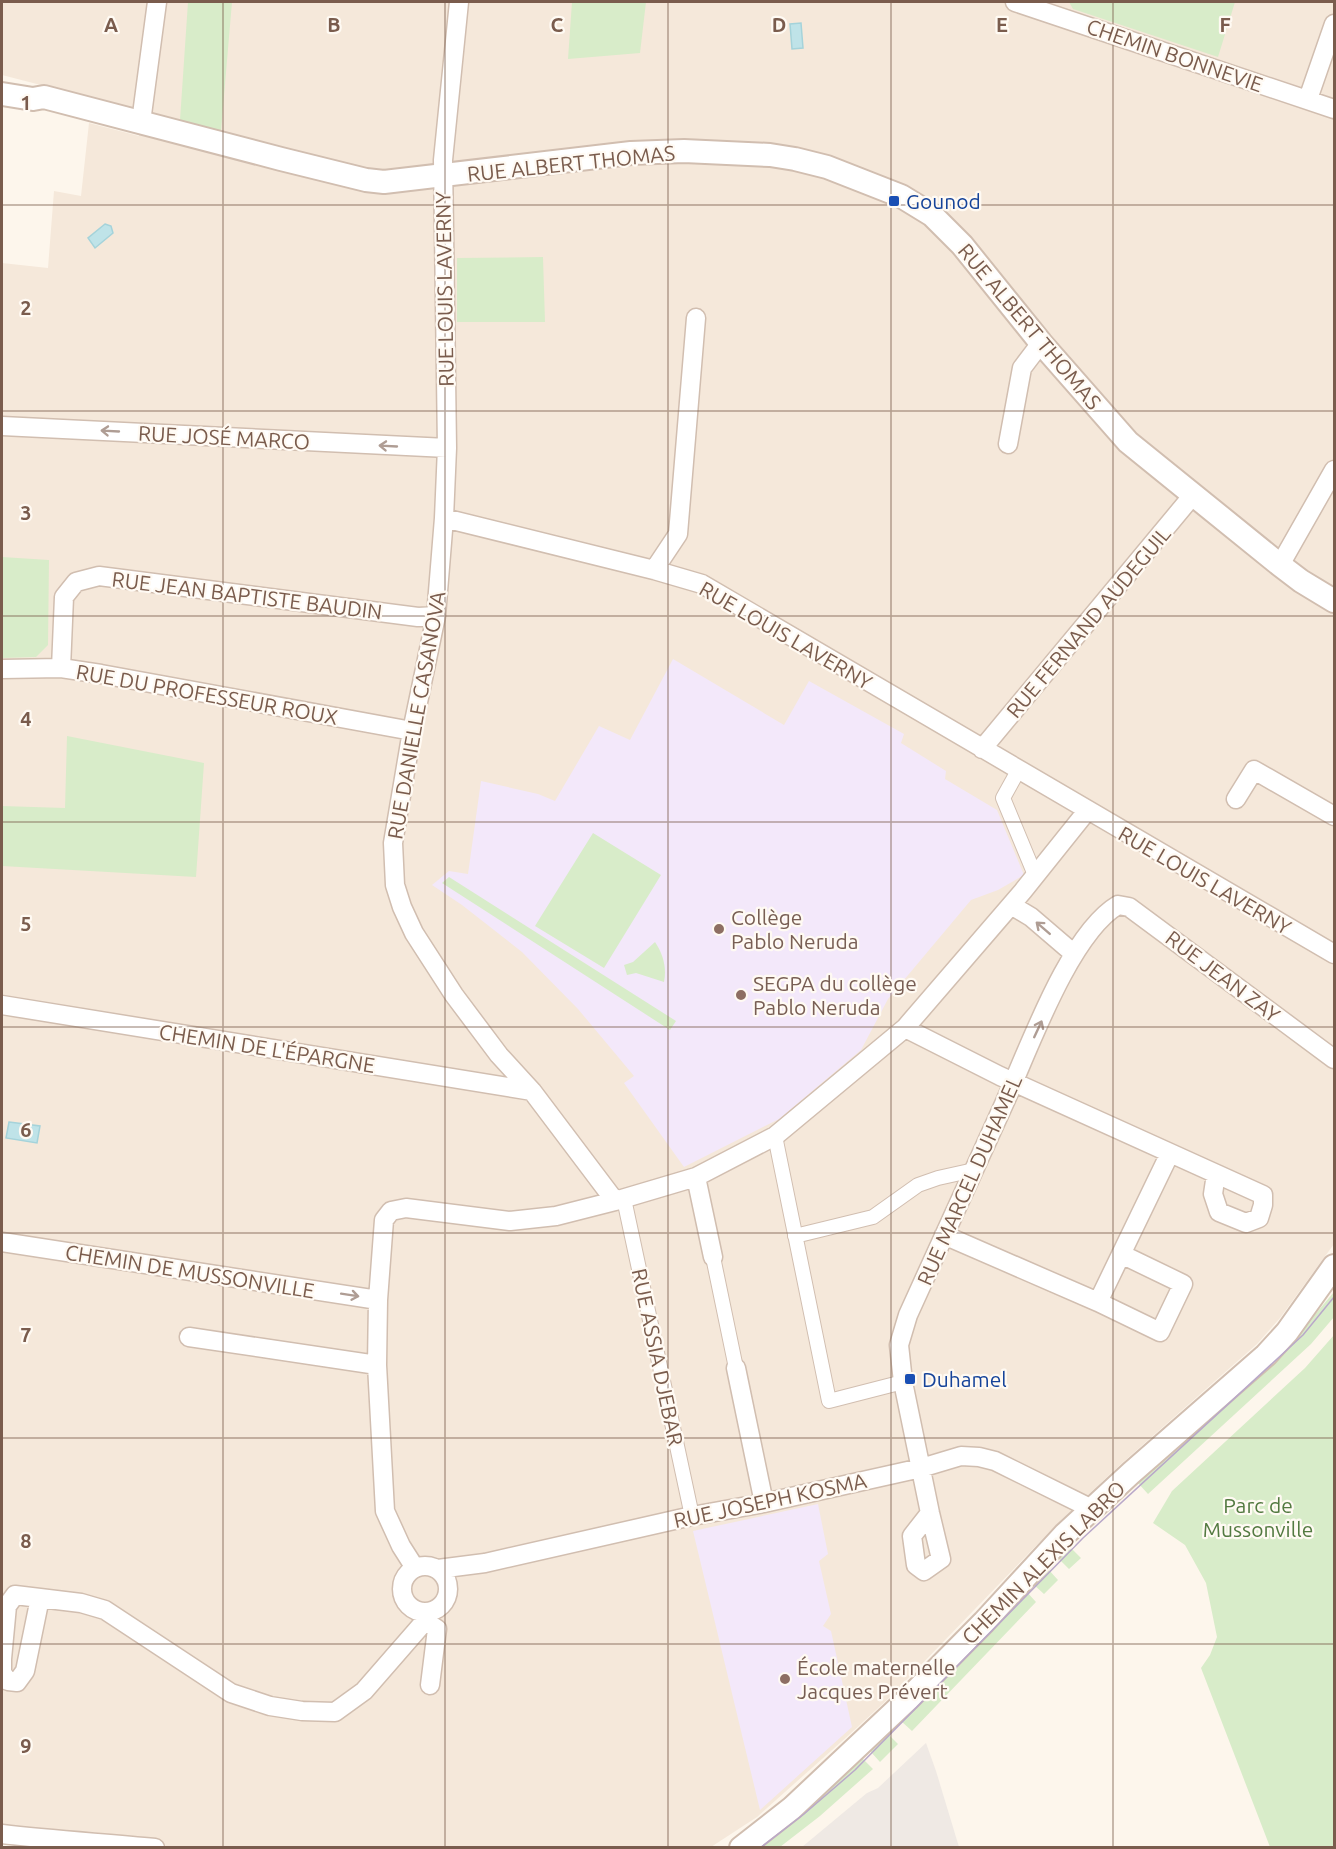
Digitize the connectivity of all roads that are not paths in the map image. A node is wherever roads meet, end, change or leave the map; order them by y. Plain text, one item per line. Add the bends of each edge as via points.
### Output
1 (157, 2) edge
2 (459, 2) edge
3 (1015, 2) edge
4 (1053, 7) edge
5 (1335, 24) edge
6 (2, 83) edge
7 (2, 94) edge
8 (44, 97) junction
9 (1308, 99) junction
10 (1335, 109) edge
11 (141, 122) junction
12 (443, 176) junction
13 (696, 318) dead end
14 (1041, 343) junction
15 (2, 426) edge
16 (1008, 444) dead end
17 (447, 448) junction
18 (1335, 470) edge
19 (1193, 495) junction
20 (444, 518) junction
21 (1280, 564) junction
22 (654, 570) junction
23 (1335, 600) edge
24 (436, 616) junction
25 (61, 668) junction
26 (2, 669) edge
27 (412, 731) junction
28 (982, 749) junction
29 (1018, 771) junction
30 (1236, 799) dead end
31 (1087, 811) junction
32 (1335, 816) edge
33 (1035, 876) junction
34 (1011, 905) junction
35 (1108, 911) joint
36 (1073, 953) junction
37 (1335, 954) edge
38 (2, 1005) edge
39 (905, 1028) junction
40 (1335, 1059) edge
41 (1014, 1082) junction
42 (532, 1091) junction
43 (775, 1136) junction
44 (1170, 1153) junction
45 (974, 1170) junction
46 (1216, 1174) dead end
47 (696, 1177) junction
48 (619, 1200) junction
49 (944, 1235) junction
50 (795, 1236) junction
51 (2, 1242) edge
52 (1121, 1254) junction
53 (712, 1257) joint
54 (1335, 1266) edge
55 (378, 1300) junction
56 (1098, 1302) junction
57 (189, 1337) dead end
58 (376, 1365) junction
59 (736, 1368) joint
60 (903, 1383) junction
61 (921, 1468) junction
62 (764, 1503) junction
63 (1092, 1509) junction
64 (930, 1513) dead end
65 (692, 1516) junction
66 (416, 1568) junction
67 (438, 1569) junction
68 (40, 1598) dead end
69 (428, 1617) junction
70 (430, 1684) dead end
71 (2, 1834) edge
72 (45, 1840) junction
73 (2, 1845) edge
74 (155, 1848) edge
75 (741, 1848) edge

1 - 11 street
2 - 12 street, RUE LOUIS LAVERNY
3 - 4 street, CHEMIN BONNEVIE
4 - 9 street, CHEMIN BONNEVIE
5 - 9 street
6 - 8 street, RUE ALBERT THOMAS via 35,90
7 - 8 street, RUE ALBERT THOMAS
8 - 11 street, RUE ALBERT THOMAS
9 - 10 street, CHEMIN BONNEVIE
11 - 12 street, RUE ALBERT THOMAS via 366,180
12 - 14 street, RUE ALBERT THOMAS via 631,153 684,151 770,155 827,166 901,195 932,215 962,245
12 - 17 street, RUE LOUIS LAVERNY
13 - 22 street via 678,534
14 - 16 street via 1022,368
14 - 19 street, RUE ALBERT THOMAS via 1128,442
17 -> 15 street, RUE JOSÉ MARCO
17 - 20 street, RUE LOUIS LAVERNY
18 - 21 street
19 - 21 street, RUE ALBERT THOMAS
19 - 28 street, RUE FERNAND AUDEGUIL
20 - 22 street, RUE LOUIS LAVERNY
20 - 24 street, RUE DANIELLE CASANOVA
21 - 23 street, RUE ALBERT THOMAS
22 - 28 street, RUE LOUIS LAVERNY via 702,584
24 - 25 street, RUE JEAN BAPTISTE BAUDIN via 418,617 99,576 76,582 64,597
24 - 27 street, RUE DANIELLE CASANOVA
25 - 26 street, RUE DU PROFESSEUR ROUX
25 - 27 street, RUE DU PROFESSEUR ROUX
27 - 42 street, RUE DANIELLE CASANOVA via 393,843 395,885 402,907 414,933 454,994 499,1055
28 - 29 street, RUE LOUIS LAVERNY
29 - 31 street, RUE LOUIS LAVERNY
29 - 33 street via 1003,798
30 - 32 street via 1254,770
31 - 33 street
31 - 37 street, RUE LOUIS LAVERNY
33 - 34 street
36 -> 34 street
34 - 39 street
35 - 36 street, RUE MARCEL DUHAMEL
35 - 40 street, RUE JEAN ZAY via 1118,905 1129,907
41 -> 36 street, RUE MARCEL DUHAMEL
38 - 42 street, CHEMIN DE L'ÉPARGNE
39 - 41 street
39 - 43 street
41 - 44 street
41 - 45 street, RUE MARCEL DUHAMEL
42 - 48 street, RUE DANIELLE CASANOVA
43 - 47 street
43 - 50 street
44 - 46 street
44 - 52 street
45 - 49 street, RUE MARCEL DUHAMEL
45 - 50 street via 918,1185 873,1216
47 - 48 street
47 - 53 street
48 - 55 street via 555,1216 510,1221 406,1208 391,1211 384,1220
48 - 65 street, RUE ASSIA DJEBAR
49 - 56 street
49 - 60 street, RUE MARCEL DUHAMEL via 908,1315 899,1345
50 - 60 street via 829,1401
51 -> 55 street, CHEMIN DE MUSSONVILLE
52 - 56 street
52 - 56 street via 1183,1284 1160,1332
53 - 59 street
54 - 63 street, CHEMIN ALEXIS LABRO via 1266,1355
55 - 58 street
57 - 58 street
58 - 66 street via 385,1511
59 - 62 street
60 - 61 street, RUE MARCEL DUHAMEL
61 - 62 street, RUE JOSEPH KOSMA
61 - 63 street, RUE JOSEPH KOSMA via 961,1456 979,1457 995,1461
61 - 64 street, RUE MARCEL DUHAMEL
62 - 65 street, RUE JOSEPH KOSMA
63 - 75 street, CHEMIN ALEXIS LABRO via 908,1699 792,1808
65 - 67 street, RUE JOSEPH KOSMA via 485,1563
66 - 67 street
66 - 69 street via 402,1584 403,1595 410,1607
67 - 69 street via 448,1582 448,1593 444,1604
68 - 69 street via 105,1610 231,1694 302,1712 335,1712 364,1691
69 - 70 street via 437,1629
71 - 72 street
72 - 73 street
72 - 74 street

